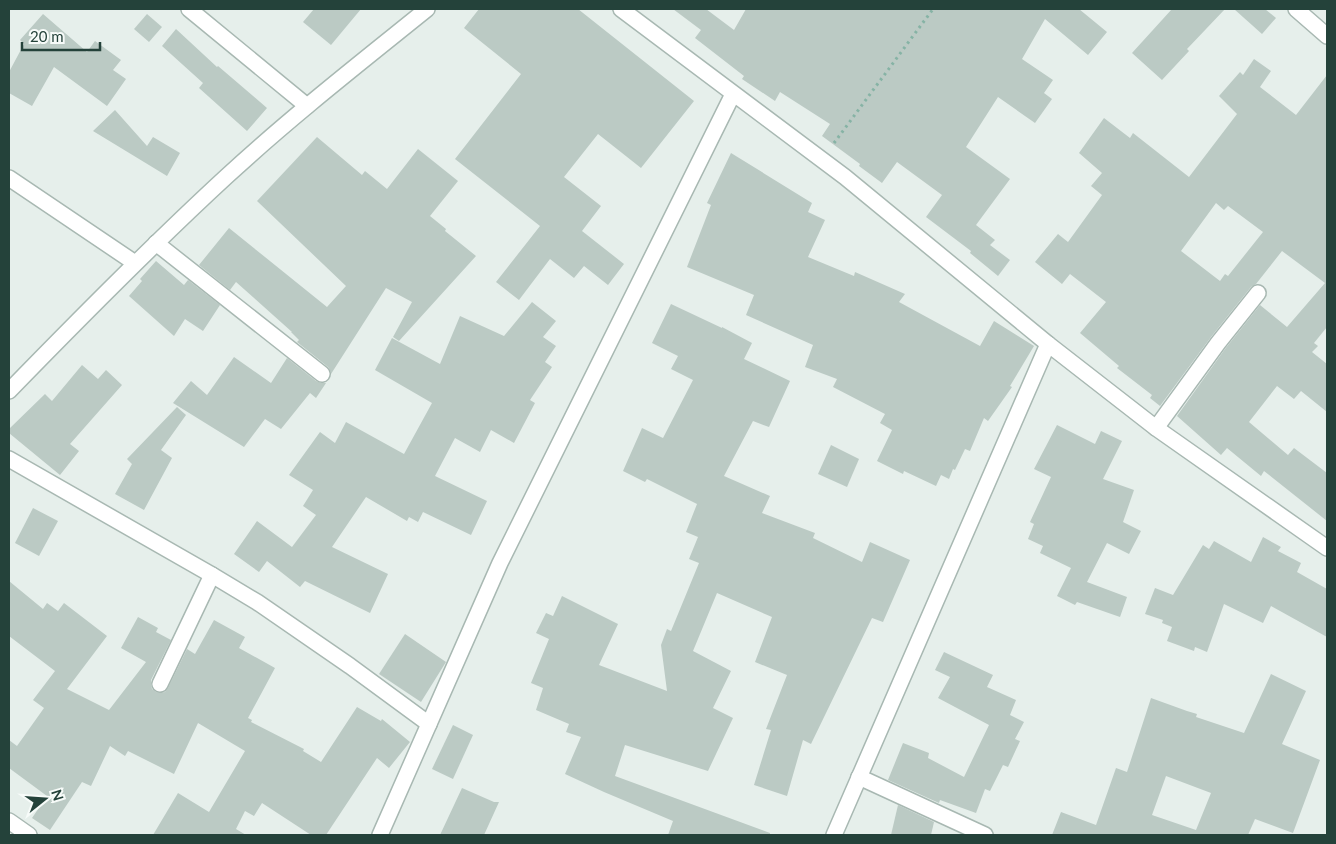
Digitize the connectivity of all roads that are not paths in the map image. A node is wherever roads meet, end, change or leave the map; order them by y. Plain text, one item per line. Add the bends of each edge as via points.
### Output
1 (189, 9) edge
2 (428, 9) edge
3 (621, 9) edge
4 (1296, 9) edge
5 (1327, 36) edge
6 (733, 94) junction
7 (307, 106) junction
8 (9, 178) edge
9 (156, 243) junction
10 (135, 263) junction
11 (1258, 293) dead end
12 (1048, 344) junction
13 (322, 374) dead end
14 (9, 391) edge
15 (1156, 428) junction
16 (9, 460) edge
17 (1327, 548) edge
18 (212, 575) junction
19 (160, 684) dead end
20 (429, 724) junction
21 (859, 777) junction
22 (9, 821) edge
23 (29, 835) edge
24 (380, 835) edge
25 (834, 835) edge
26 (985, 835) edge

1 - 7 street
2 - 7 street
3 - 6 street
4 - 5 street
6 - 12 street via 845,177
6 - 20 street via 500,563
7 - 9 street
8 - 10 street
9 - 10 street
9 - 13 street
10 - 14 street
11 - 15 street
12 - 15 street
12 - 21 street
15 - 17 street
16 - 18 street
18 - 19 street
18 - 20 street via 257,602
20 - 24 street
21 - 25 street
21 - 26 street
22 - 23 street

